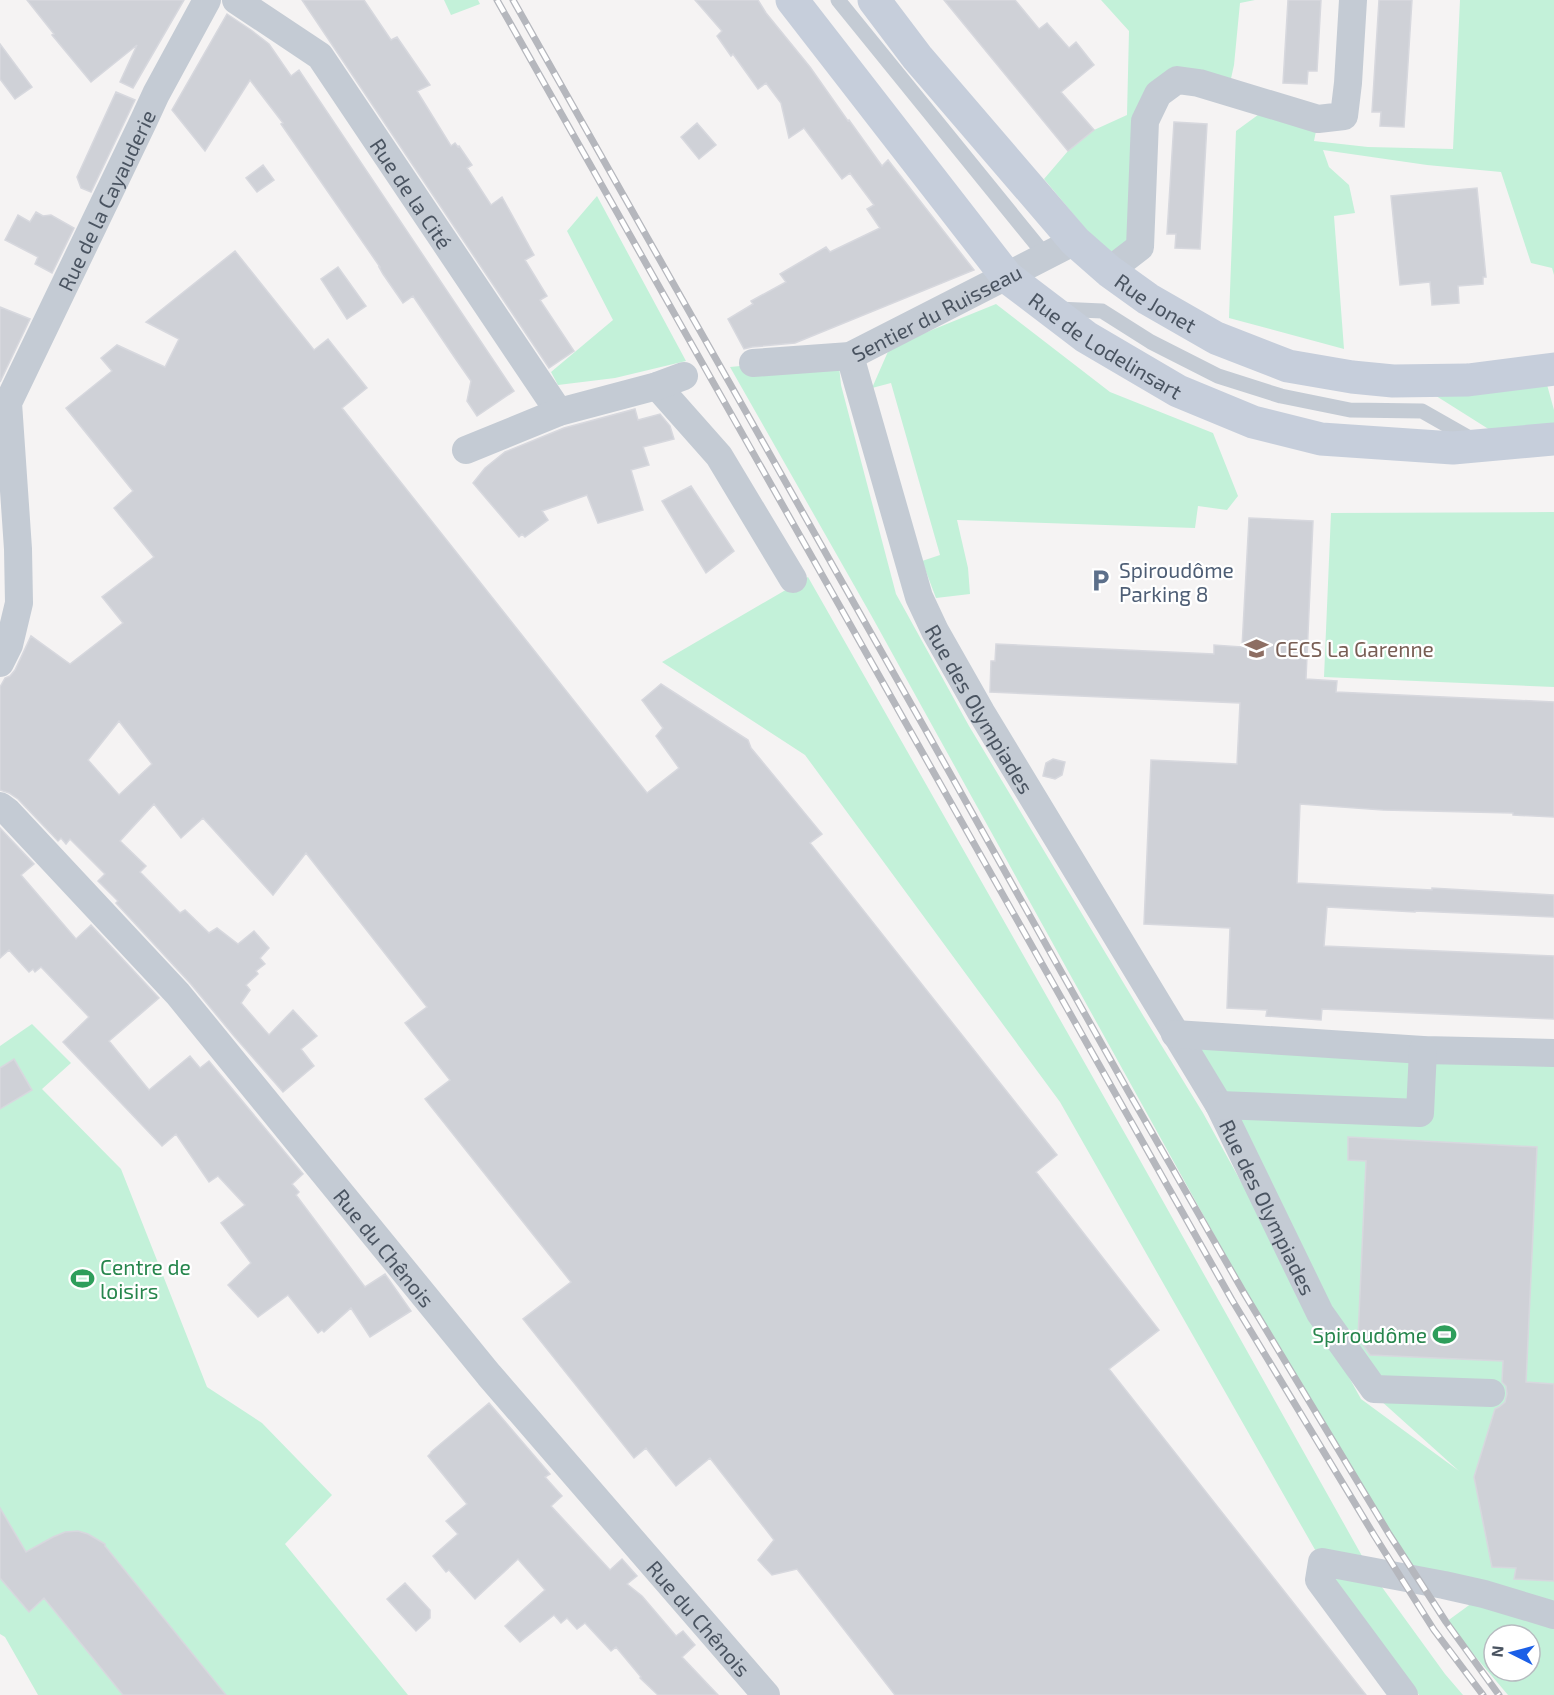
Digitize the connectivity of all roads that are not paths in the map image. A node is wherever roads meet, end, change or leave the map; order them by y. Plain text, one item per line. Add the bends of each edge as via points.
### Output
1 (207, 0) edge
2 (236, 0) edge
3 (792, 0) edge
4 (838, 0) edge
5 (874, 0) edge
6 (1353, 0) edge
7 (1075, 240) junction
8 (1045, 255) junction
9 (1109, 271) junction
10 (1007, 277) junction
11 (850, 356) junction
12 (753, 363) dead end
13 (1554, 369) edge
14 (684, 376) dead end
15 (657, 386) junction
16 (4, 400) edge
17 (559, 412) junction
18 (1554, 439) edge
19 (466, 450) dead end
20 (793, 579) dead end
21 (0, 663) edge
22 (0, 806) edge
23 (1175, 1034) junction
24 (1423, 1050) junction
25 (1554, 1053) edge
26 (1219, 1105) junction
27 (1491, 1393) dead end
28 (1554, 1615) edge
29 (766, 1695) edge
30 (1404, 1695) edge

1 - 16 street, Rue de la Cayauderie
2 - 17 street, Rue de la Cité via 320,56
3 - 10 street, Rue de Lodelinsart
4 - 8 lane, Rue de Lodelinsart
5 - 7 street, Rue Jonet via 917,57
6 - 9 street via 1344,116 1318,119 1199,82 1177,80 1158,94 1145,121 1140,247
7 - 8 street, Sentier du Ruisseau
7 - 9 street, Rue Jonet
8 - 10 street, Sentier du Ruisseau
9 - 13 street, Rue Jonet via 1148,299 1216,338 1288,366 1393,381 1468,380
10 - 11 street, Sentier du Ruisseau
10 - 18 street, Rue de Lodelinsart via 1086,337 1178,391 1253,422 1321,439 1453,447
11 - 12 street, Sentier du Ruisseau
11 - 23 street, Rue des Olympiades via 927,614 981,712
14 - 15 street
15 - 17 street
15 - 20 street via 719,456
16 - 21 street via 19,603 9,645
17 - 19 street
22 - 29 street, Rue du Chênois via 178,994 489,1375
23 - 24 street
23 - 26 street, Rue des Olympiades
24 - 25 street
24 - 26 street, Rue des Olympiades via 1420,1113
26 - 27 street, Rue des Olympiades via 1320,1313 1374,1389
28 - 30 street via 1484,1594 1322,1562 1319,1580

